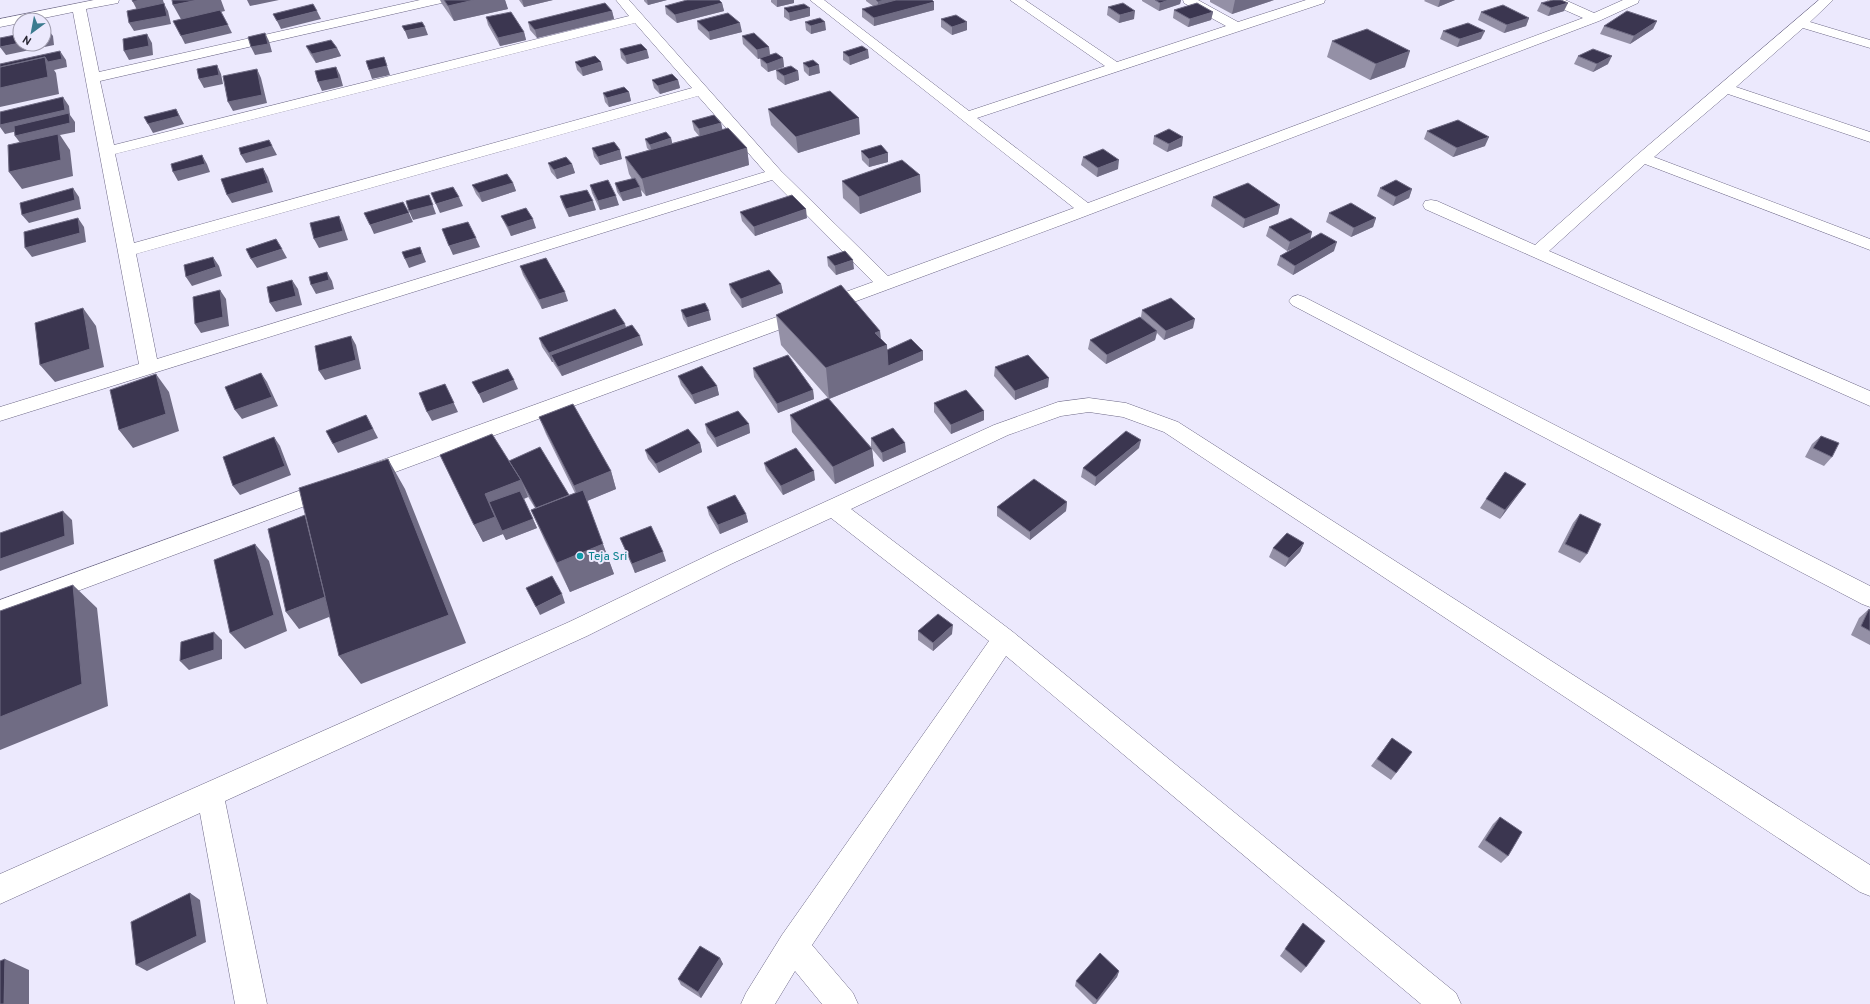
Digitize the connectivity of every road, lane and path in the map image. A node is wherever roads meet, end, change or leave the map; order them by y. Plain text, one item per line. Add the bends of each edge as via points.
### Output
1 (114, 0) edge
2 (437, 0) edge
3 (622, 0) edge
4 (816, 0) edge
5 (1016, 0) edge
6 (1190, 0) edge
7 (1319, 0) edge
8 (1554, 0) edge
9 (1634, 0) edge
10 (1827, 0) edge
11 (79, 7) junction
12 (637, 18) junction
13 (1594, 18) junction
14 (0, 23) edge
15 (1800, 23) junction
16 (1237, 27) junction
17 (1870, 44) edge
18 (1115, 67) junction
19 (93, 78) junction
20 (1726, 88) junction
21 (702, 90) junction
22 (966, 117) junction
23 (1870, 137) edge
24 (106, 152) junction
25 (1643, 158) junction
26 (775, 174) junction
27 (1431, 205) dead end
28 (1085, 209) junction
29 (1870, 245) edge
30 (126, 252) junction
31 (1537, 252) junction
32 (884, 282) junction
33 (1298, 301) dead end
34 (149, 367) junction
35 (1870, 399) edge
36 (0, 414) edge
37 (833, 506) junction
38 (1870, 596) edge
39 (0, 610) edge
40 (1004, 639) junction
41 (210, 795) junction
42 (1870, 882) edge
43 (0, 889) edge
44 (793, 946) junction
45 (251, 1004) edge
46 (757, 1004) edge
47 (842, 1004) edge
48 (1445, 1004) edge

1 - 11 street
2 - 19 street
3 - 12 street
4 - 22 street
5 - 18 street
6 - 16 street
7 - 16 street
8 - 13 street
9 - 13 street
10 - 15 street
11 - 14 street
11 - 19 street
12 - 21 street
12 - 24 street
13 - 28 street
15 - 17 street
15 - 20 street
16 - 18 street
18 - 22 street
19 - 24 street
20 - 23 street
20 - 25 street
21 - 26 street
21 - 30 street
22 - 28 street
24 - 30 street
25 - 29 street
25 - 31 street
26 - 32 street
26 - 34 street
27 - 31 street
28 - 32 street
30 - 34 street
31 - 35 street
32 - 39 street
33 - 38 street
34 - 36 street
37 - 40 street
37 - 41 street via 578,629
37 - 42 street via 1001,430 1058,409 1089,405 1126,410 1170,427
40 - 44 street
40 - 48 street
41 - 43 street
41 - 45 street
44 - 46 street
44 - 47 street

